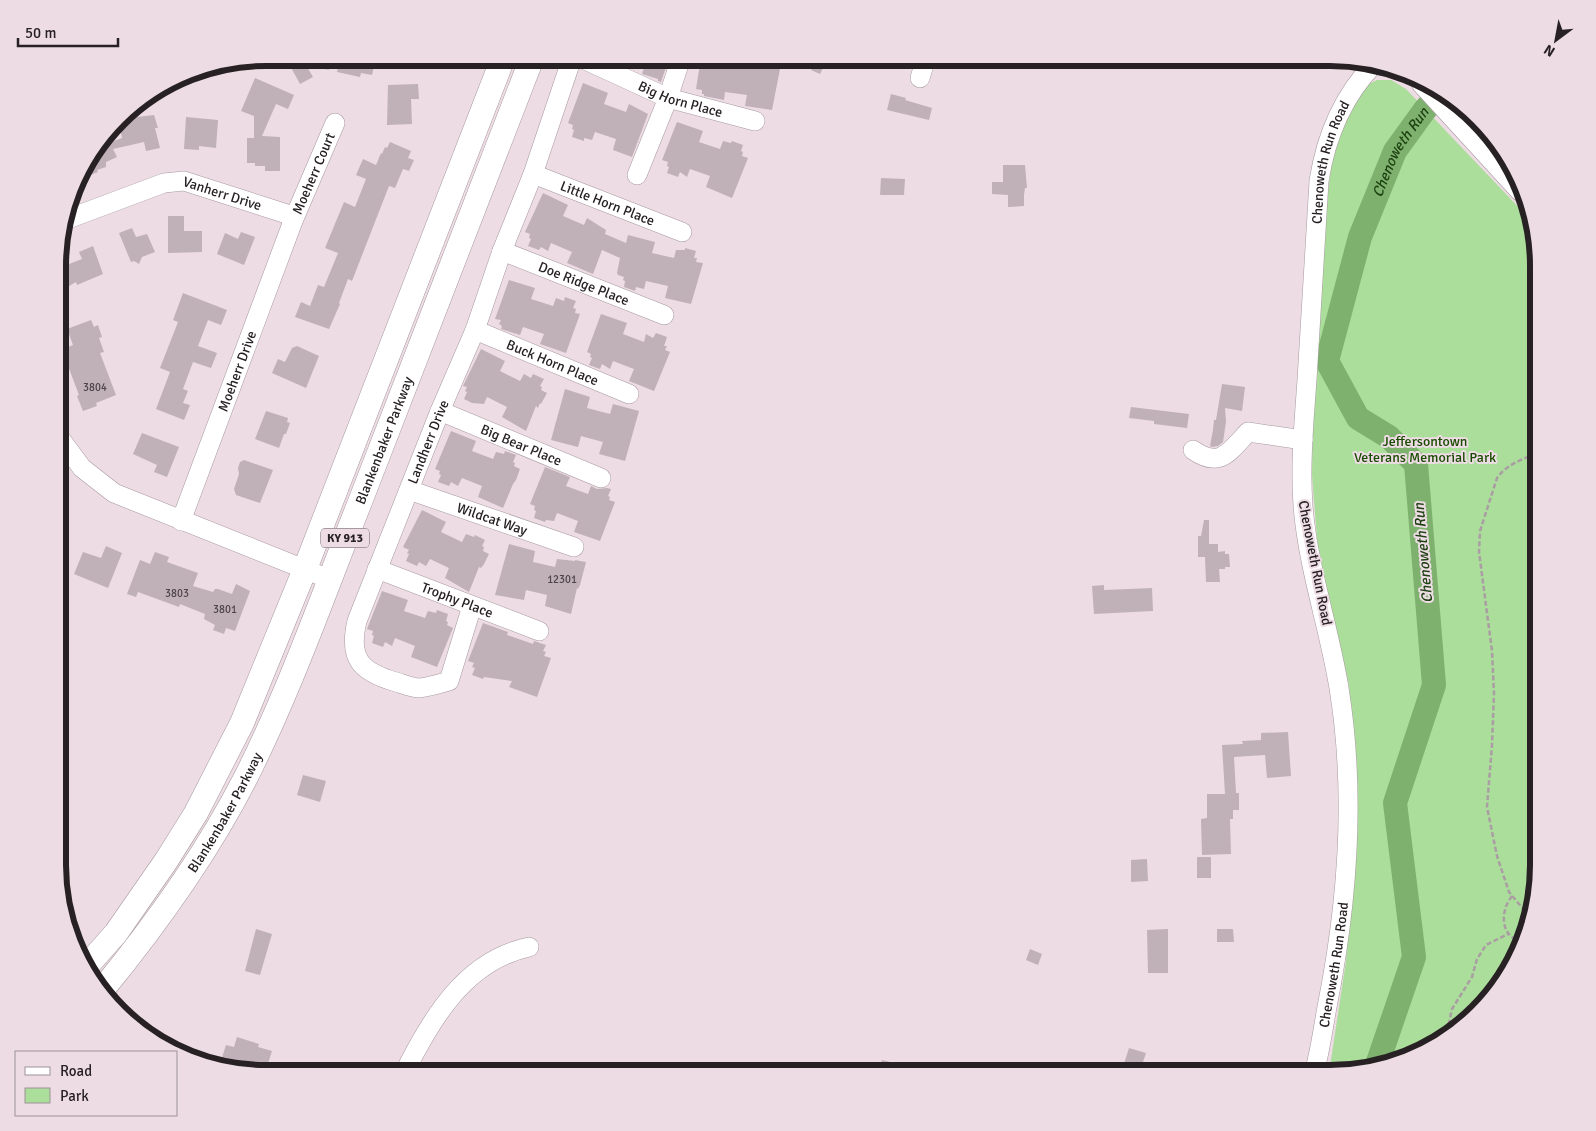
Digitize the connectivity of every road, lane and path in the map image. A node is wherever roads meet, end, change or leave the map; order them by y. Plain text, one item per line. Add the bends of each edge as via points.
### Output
1 (500, 66) edge
2 (529, 66) edge
3 (569, 66) edge
4 (598, 66) edge
5 (678, 66) edge
6 (924, 66) edge
7 (1369, 70) edge
8 (920, 78) dead end
9 (1436, 97) edge
10 (668, 98) junction
11 (755, 121) dead end
12 (335, 123) dead end
13 (533, 174) junction
14 (1507, 174) edge
15 (637, 175) dead end
16 (72, 217) edge
17 (293, 221) junction
18 (682, 232) dead end
19 (502, 251) junction
20 (664, 316) dead end
21 (476, 330) junction
22 (629, 394) dead end
23 (440, 412) junction
24 (1303, 440) junction
25 (66, 446) edge
26 (1193, 450) dead end
27 (1530, 456) edge
28 (601, 478) dead end
29 (409, 490) junction
30 (181, 521) junction
31 (574, 547) dead end
32 (305, 569) junction
33 (377, 569) junction
34 (329, 579) junction
35 (472, 606) junction
36 (538, 631) dead end
37 (1512, 896) junction
38 (1525, 910) edge
39 (1508, 934) junction
40 (1516, 939) edge
41 (529, 948) dead end
42 (91, 961) edge
43 (106, 985) edge
44 (1448, 1026) edge
45 (408, 1065) edge
46 (1316, 1065) edge

1 - 32 main road, Blankenbaker Parkway / KY 913
2 - 34 main road, Blankenbaker Parkway / KY 913
3 - 13 street, Landherr Drive
4 - 10 street, Big Horn Place
5 - 10 street
6 - 8 street
7 - 24 street, Chenoweth Run Road via 1338,113 1319,181
9 - 14 main road
10 - 11 street, Big Horn Place
10 - 15 street
12 - 17 street, Moeherr Court
13 - 18 street, Little Horn Place
13 - 19 street, Landherr Drive
16 - 17 street, Vanherr Drive via 164,183 184,181 287,214
17 - 30 street, Moeherr Drive
19 - 20 street, Doe Ridge Place
19 - 21 street, Landherr Drive
21 - 22 street, Buck Horn Place
21 - 23 street, Landherr Drive
23 - 28 street, Big Bear Place
23 - 29 street, Landherr Drive
24 - 26 street via 1248,432 1228,454 1220,458 1204,458
24 - 46 street, Chenoweth Run Road via 1303,508 1342,709 1349,836 1339,946
25 - 30 street via 82,468 114,493
27 - 37 path via 1515,462 1497,478 1479,540 1494,694 1487,807 1497,856
29 - 31 street, Wildcat Way
29 - 33 street, Landherr Drive
30 - 32 street
32 - 34 street
32 - 42 main road, Blankenbaker Parkway / KY 913 via 242,723 196,813 138,902
33 - 35 street, Trophy Place
33 - 35 street, Landherr Drive via 353,638 356,654 366,669 376,676 417,688 449,681
34 - 43 main road, Blankenbaker Parkway / KY 913 via 284,692 244,780 173,899
35 - 36 street, Trophy Place
37 - 38 path
37 - 39 path via 1505,909
39 - 40 path
39 - 44 path via 1486,945 1477,959 1472,977 1452,1009
41 - 45 street via 495,960 465,981 444,1005

